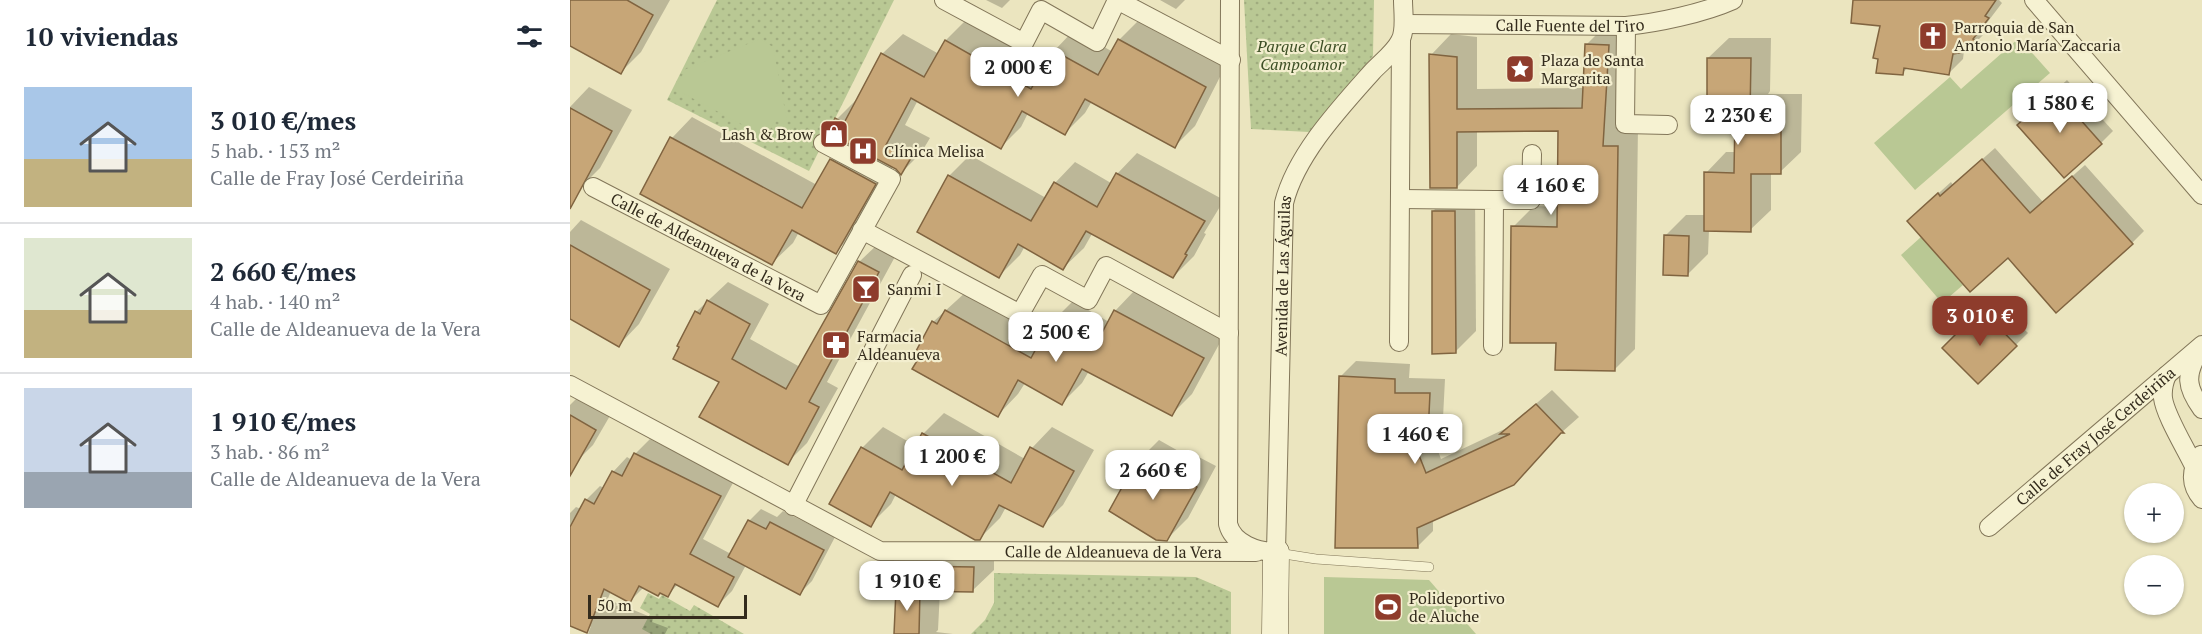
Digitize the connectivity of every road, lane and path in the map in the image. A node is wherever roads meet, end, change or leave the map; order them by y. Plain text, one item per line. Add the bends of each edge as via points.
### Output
1 (944, 0) edge
2 (1230, 0) edge
3 (1403, 0) edge
4 (1732, 0) edge
5 (2034, 0) edge
6 (1626, 26) junction
7 (1402, 32) junction
8 (1230, 60) junction
9 (1668, 124) dead end
10 (823, 143) dead end
11 (1532, 154) dead end
12 (593, 187) dead end
13 (2202, 195) edge
14 (1401, 199) junction
15 (1494, 200) junction
16 (862, 230) junction
17 (912, 274) dead end
18 (1229, 333) junction
19 (1400, 342) dead end
20 (1493, 346) dead end
21 (2202, 346) edge
22 (2167, 375) junction
23 (570, 385) edge
24 (2202, 409) edge
25 (2198, 460) edge
26 (2202, 499) edge
27 (793, 506) junction
28 (1989, 527) dead end
29 (1270, 552) junction
30 (1429, 567) dead end
31 (1275, 634) edge

1 - 8 street via 1024,43 1041,10 1097,42 1117,0
2 - 8 street
3 - 7 street
4 - 6 street, Calle Fuente del Tiro
5 - 13 street
6 - 7 street, Calle Fuente del Tiro
6 - 9 street via 1625,124
7 - 14 street
7 - 29 street, Avenida de Las Águilas via 1313,145 1291,182 1284,203
8 - 18 street
10 - 16 street, Calle de Aldeanueva de la Vera via 891,179
11 - 15 street via 1531,200
12 - 16 street, Calle de Aldeanueva de la Vera via 821,305
14 - 15 street
14 - 19 street
15 - 20 street
16 - 18 street via 1020,314 1042,275 1088,300 1106,266
17 - 27 street
18 - 29 street via 1228,524 1234,536 1249,546
21 - 22 street, Calle de Fray José Cerdeiriña
21 - 24 street via 2190,376 2191,393
22 - 25 street via 2163,386 2166,410
22 - 28 street, Calle de Fray José Cerdeiriña
23 - 27 street, Calle de Aldeanueva de la Vera
25 - 26 street via 2193,484
27 - 29 street, Calle de Aldeanueva de la Vera via 880,551
29 - 30 lane
29 - 31 street, Avenida de Las Águilas

